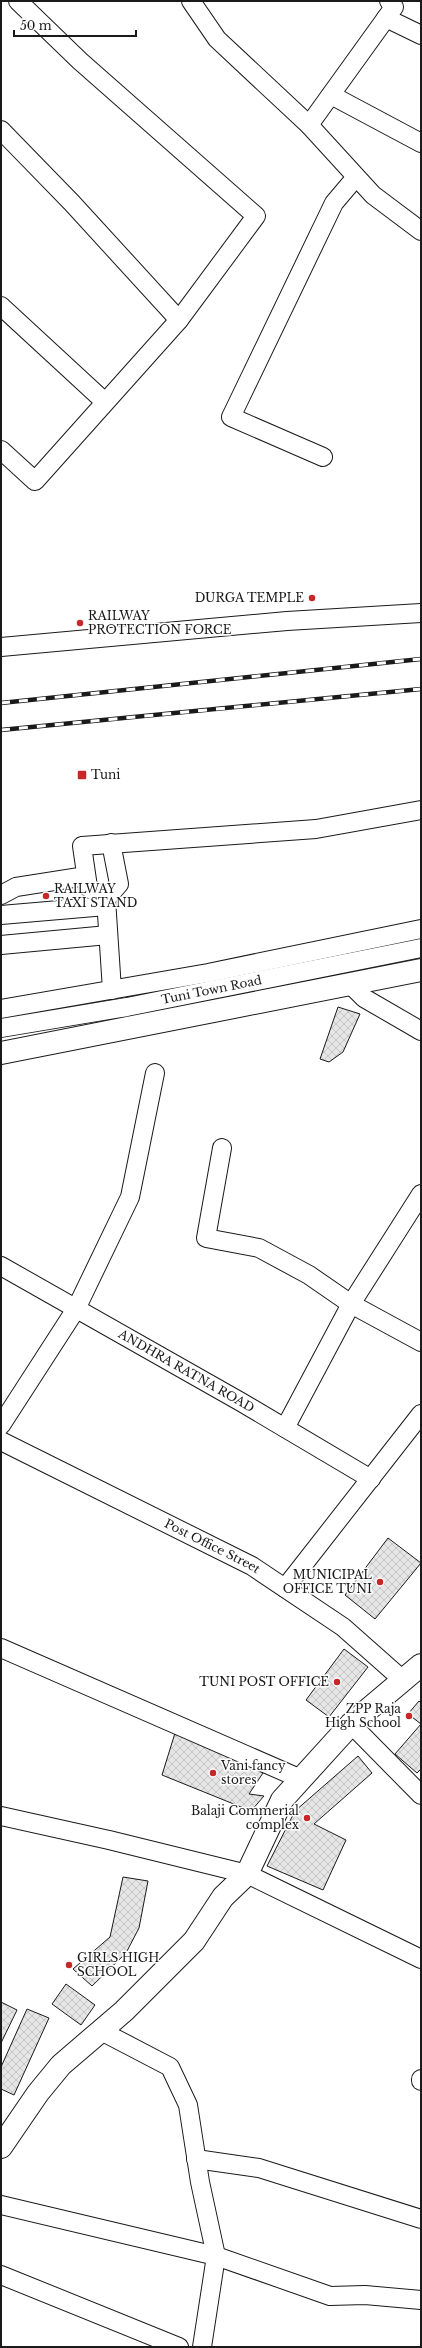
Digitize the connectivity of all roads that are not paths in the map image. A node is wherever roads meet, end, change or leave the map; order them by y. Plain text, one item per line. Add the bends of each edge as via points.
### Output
1 (18, 1) edge
2 (191, 1) edge
3 (392, 7) edge
4 (421, 35) edge
5 (331, 95) junction
6 (309, 125) junction
7 (1, 130) edge
8 (421, 143) edge
9 (356, 177) junction
10 (421, 230) edge
11 (1, 306) edge
12 (179, 320) junction
13 (105, 402) junction
14 (1, 450) edge
15 (323, 457) dead end
16 (421, 613) edge
17 (1, 647) edge
18 (421, 810) edge
19 (111, 843) junction
20 (86, 876) junction
21 (1, 895) edge
22 (106, 903) junction
23 (1, 915) edge
24 (421, 929) edge
25 (108, 935) junction
26 (1, 945) edge
27 (421, 948) edge
28 (421, 970) edge
29 (349, 983) junction
30 (112, 990) junction
31 (1, 1009) edge
32 (1, 1028) edge
33 (421, 1031) edge
34 (1, 1053) edge
35 (155, 1073) dead end
36 (222, 1148) dead end
37 (421, 1194) edge
38 (1, 1266) edge
39 (351, 1304) junction
40 (76, 1309) junction
41 (421, 1342) edge
42 (421, 1414) edge
43 (1, 1425) edge
44 (285, 1428) junction
45 (1, 1441) edge
46 (371, 1479) junction
47 (285, 1588) junction
48 (1, 1648) edge
49 (421, 1665) edge
50 (404, 1681) junction
51 (351, 1724) junction
52 (301, 1779) junction
53 (421, 1795) edge
54 (1, 1816) edge
55 (247, 1874) junction
56 (421, 1959) edge
57 (101, 2031) junction
58 (1, 2147) edge
59 (196, 2159) junction
60 (1, 2205) edge
61 (421, 2219) edge
62 (216, 2256) junction
63 (1, 2275) edge
64 (421, 2300) edge
65 (179, 2347) edge
66 (202, 2347) edge

1 - 12 street via 114,91 256,216
2 - 6 street via 217,38
3 - 4 street
3 - 5 street
5 - 6 street
5 - 8 street
6 - 9 street
7 - 12 street
9 - 10 street via 373,195
9 - 15 street via 334,203 231,417
11 - 13 street
12 - 13 street
13 - 14 street via 35,481
16 - 17 street via 279,622
18 - 19 street via 316,829
19 - 20 street via 82,846
19 - 22 street via 119,884
20 - 21 street via 16,887
20 - 22 street via 88,887
22 - 23 street
22 - 25 street
24 - 30 street
25 - 26 street
25 - 30 street
27 - 32 street, Tuni Town Road via 127,1007
28 - 29 main road
29 - 33 street via 364,998
29 - 34 main road
30 - 31 street
35 - 40 street via 130,1197
36 - 39 street via 206,1238 259,1248 309,1275
37 - 39 street
38 - 40 street, ANDHRA RATNA ROAD
39 - 41 street
39 - 44 street
40 - 43 street
40 - 44 street, ANDHRA RATNA ROAD
42 - 46 street
44 - 46 street, ANDHRA RATNA ROAD
45 - 47 street, Post Office Street via 252,1566
46 - 47 street
47 - 50 street, Post Office Street via 343,1627
48 - 52 street
49 - 50 main road
50 - 51 main road
51 - 52 main road
51 - 53 street
52 - 55 main road via 282,1800
54 - 55 street
55 - 56 street
55 - 57 main road via 223,1897 194,1942
57 - 58 main road via 61,2065
57 - 59 street via 170,2067 188,2106
59 - 61 street via 259,2168
59 - 62 street
60 - 62 street
62 - 64 street via 330,2296 365,2295
62 - 66 street
63 - 65 street

